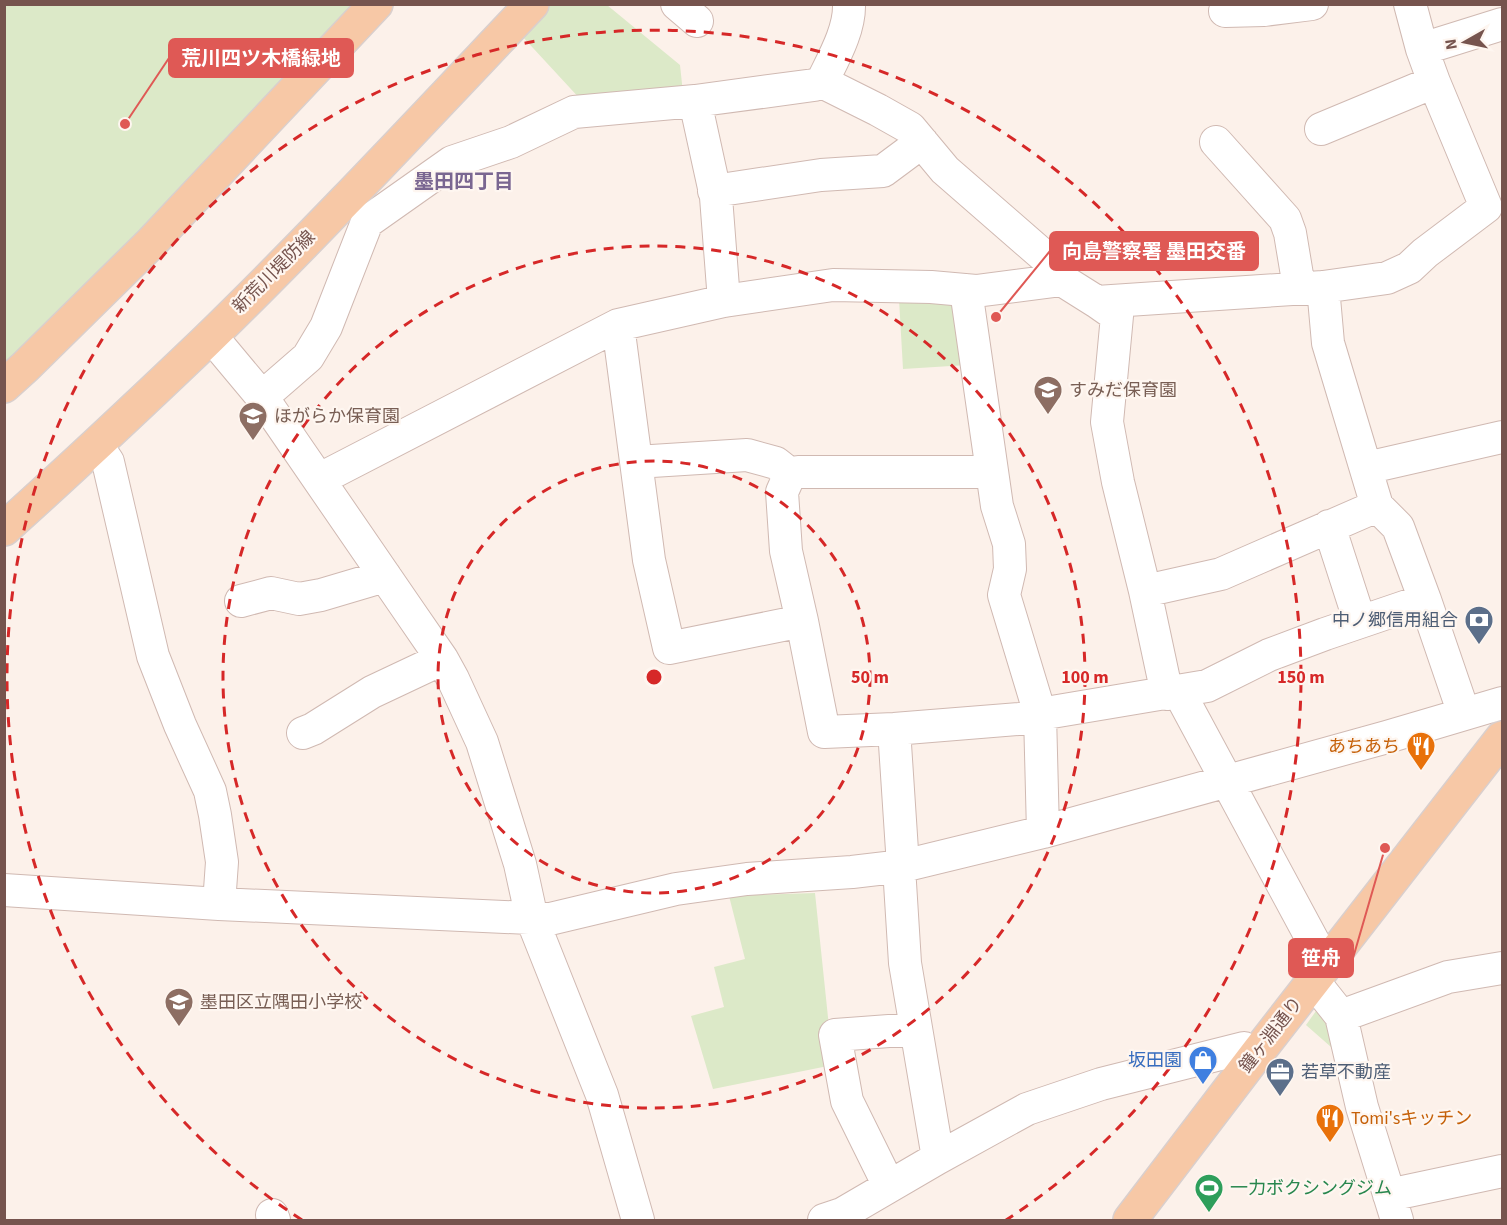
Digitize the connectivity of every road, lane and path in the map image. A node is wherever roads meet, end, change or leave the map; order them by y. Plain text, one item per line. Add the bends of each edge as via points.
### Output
1 (376, 4) edge
2 (532, 4) edge
3 (849, 4) edge
4 (1312, 4) edge
5 (1410, 4) edge
6 (1225, 11) dead end
7 (1503, 24) edge
8 (1422, 49) junction
9 (1434, 81) junction
10 (822, 82) junction
11 (695, 101) junction
12 (1321, 129) dead end
13 (922, 142) junction
14 (1216, 142) dead end
15 (714, 191) junction
16 (1494, 206) edge
17 (356, 212) junction
18 (1062, 280) junction
19 (1311, 287) junction
20 (966, 290) junction
21 (724, 301) junction
22 (1097, 302) junction
23 (618, 325) junction
24 (211, 336) junction
25 (4, 386) edge
26 (262, 397) junction
27 (1503, 437) edge
28 (95, 447) junction
29 (636, 462) junction
30 (1366, 468) junction
31 (992, 472) junction
32 (790, 474) junction
33 (320, 479) junction
34 (1377, 506) junction
35 (1329, 526) junction
36 (4, 529) edge
37 (385, 576) junction
38 (1144, 591) junction
39 (1425, 600) junction
40 (241, 601) dead end
41 (802, 621) junction
42 (1360, 622) junction
43 (442, 659) junction
44 (1173, 693) junction
45 (1503, 703) edge
46 (1040, 714) junction
47 (1464, 714) junction
48 (894, 729) junction
49 (303, 733) dead end
50 (1503, 738) edge
51 (1226, 781) junction
52 (1043, 832) junction
53 (901, 866) junction
54 (4, 890) edge
55 (219, 904) junction
56 (532, 919) junction
57 (1503, 968) edge
58 (1319, 974) junction
59 (1341, 1016) junction
60 (916, 1029) junction
61 (1255, 1056) junction
62 (938, 1158) junction
63 (1503, 1171) edge
64 (889, 1186) junction
65 (1393, 1208) edge
66 (638, 1221) edge
67 (824, 1221) edge
68 (1130, 1221) edge

1 - 25 main road via 150,244
2 - 17 main road, 新荒川堤防線
3 - 10 street via 842,40
4 - 6 street
5 - 8 street
7 - 8 street
8 - 9 street
9 - 12 street
9 - 16 street
10 - 11 street
10 - 13 street via 910,128
11 - 15 street
11 - 17 street via 574,112 511,142 452,162
13 - 15 street via 883,171 820,175
13 - 18 street via 945,170 1045,257
14 - 19 street via 1285,219
15 - 21 street
16 - 19 street via 1394,275
17 - 24 main road, 新荒川堤防線
17 - 26 street via 326,327 308,357
18 - 20 street
18 - 22 street
19 - 22 street
19 - 30 street
20 - 21 street via 836,284
20 - 31 street
21 - 23 street
22 - 38 street via 1117,316 1107,422
23 - 29 street
23 - 33 street
24 - 26 street
24 - 28 main road, 新荒川堤防線
26 - 33 street
27 - 30 street
28 - 36 main road, 新荒川堤防線
28 - 55 street via 108,462 153,656 210,791 222,862
29 - 32 street via 747,455 776,462
29 - 41 street via 649,560 669,648
30 - 34 street
31 - 32 street
31 - 46 street via 1009,544 1010,569 1004,595
32 - 41 street via 782,492 786,551
33 - 37 street
34 - 35 street
34 - 39 street via 1398,527
35 - 38 street via 1221,574
35 - 42 street
37 - 40 street via 299,599 271,593
37 - 43 street
38 - 44 street
39 - 42 street
39 - 47 street
41 - 48 street via 824,732
42 - 44 street via 1269,655 1207,686
43 - 49 street via 372,692
43 - 56 street via 482,742 520,864
44 - 46 street
44 - 51 street
45 - 47 street
46 - 48 street via 1031,718
46 - 52 street
47 - 51 street
48 - 53 street
50 - 58 main road, 鐘ヶ淵通り
51 - 52 street
51 - 58 street
52 - 53 street
53 - 56 street via 676,889 550,919
53 - 60 street via 905,963
54 - 55 street
55 - 56 street
56 - 66 street via 602,1095
57 - 59 street via 1448,977
58 - 59 street via 1322,992
58 - 61 main road, 鐘ヶ淵通り
59 - 65 street via 1362,1107
60 - 62 street
60 - 64 street via 835,1035 847,1101
61 - 62 street via 1244,1048 1101,1084 1027,1109
61 - 68 main road, 鐘ヶ淵通り
62 - 64 street
63 - 65 street
64 - 67 street

